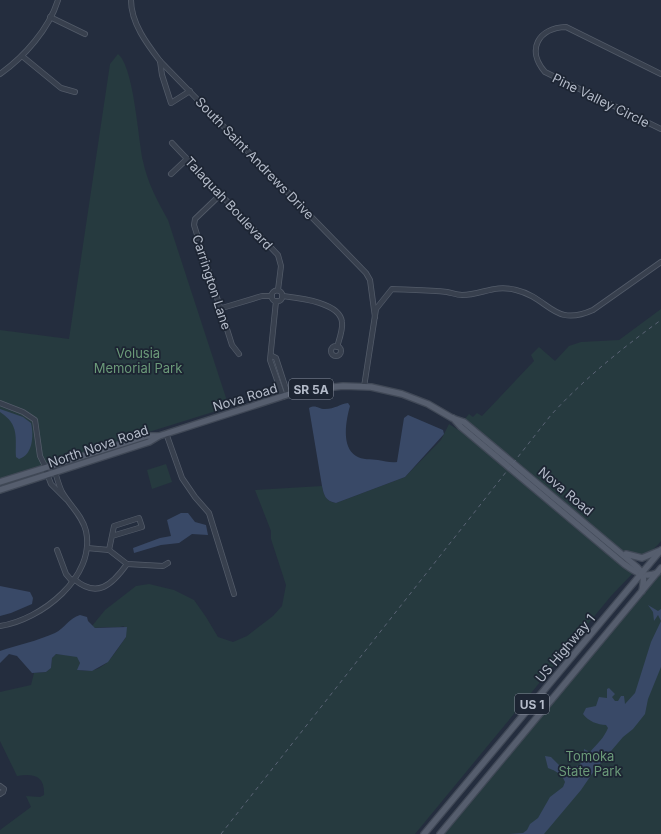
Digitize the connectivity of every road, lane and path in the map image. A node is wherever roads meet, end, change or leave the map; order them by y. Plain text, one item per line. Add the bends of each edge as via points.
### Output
1 (58, 0) edge
2 (131, 0) edge
3 (50, 17) junction
4 (85, 34) dead end
5 (22, 56) junction
6 (160, 61) junction
7 (0, 74) edge
8 (661, 74) edge
9 (190, 91) junction
10 (75, 92) dead end
11 (661, 129) edge
12 (172, 143) dead end
13 (187, 159) junction
14 (171, 174) dead end
15 (220, 195) junction
16 (661, 262) edge
17 (278, 290) junction
18 (272, 296) junction
19 (282, 296) junction
20 (276, 301) junction
21 (222, 308) junction
22 (375, 316) junction
23 (337, 347) dead end
24 (239, 354) dead end
25 (272, 356) junction
26 (281, 374) junction
27 (275, 376) junction
28 (364, 387) junction
29 (285, 396) junction
30 (0, 403) edge
31 (452, 418) junction
32 (166, 433) junction
33 (159, 436) junction
34 (53, 465) junction
35 (45, 468) junction
36 (56, 472) junction
37 (47, 475) junction
38 (0, 482) edge
39 (0, 490) edge
40 (67, 500) junction
41 (112, 536) junction
42 (87, 548) junction
43 (57, 550) dead end
44 (109, 550) junction
45 (661, 550) edge
46 (622, 552) junction
47 (168, 563) dead end
48 (126, 564) junction
49 (660, 570) edge
50 (642, 574) junction
51 (73, 580) junction
52 (642, 591) junction
53 (234, 594) dead end
54 (0, 626) edge
55 (0, 786) edge
56 (0, 794) edge
57 (424, 834) edge
58 (440, 834) edge

1 - 3 street
2 - 6 street, South Saint Andrews Drive via 138,26
3 - 4 street
3 - 5 street
5 - 7 street
5 - 10 street via 61,88
6 - 9 street, South Saint Andrews Drive
6 - 9 street via 171,103
8 - 11 street, Pine Valley Circle via 566,27 546,32 536,45 539,65 545,72
9 - 22 street, South Saint Andrews Drive via 366,272 370,280
12 - 13 street, Talaquah Boulevard
13 - 14 street
13 - 15 street, Talaquah Boulevard
15 - 17 street, Talaquah Boulevard via 278,255 281,266
15 - 21 street, Carrington Lane via 195,219 194,225
16 - 22 street via 593,310 581,315 566,316 551,310 536,297 517,290 492,288 462,295 392,289 376,309
17 - 18 street via 273,292
17 - 19 street
18 - 20 street
18 - 21 street via 262,296
19 - 20 street
19 - 23 street via 321,302 340,316 342,323
20 - 25 street via 271,341
21 - 24 street, Carrington Lane via 232,345
22 - 28 street
25 - 26 street via 276,358
25 - 27 street via 270,360
26 - 27 street
26 - 29 street
27 - 29 street
28 - 29 main road, Nova Road / SR 5A via 327,387
28 - 31 main road, Nova Road / SR 5A via 387,390 413,398
29 - 32 main road, Nova Road / SR 5A
30 - 35 street via 35,420 40,456
31 - 46 main road, Nova Road / SR 5A via 464,422 476,431
31 - 50 main road, Nova Road / SR 5A via 624,564
32 - 33 main road, Nova Road / SR 5A
32 - 53 street via 182,478 209,513
33 - 34 main road, North Nova Road / SR 5A via 147,436
33 - 36 main road, North Nova Road / SR 5A via 149,442
34 - 35 main road, North Nova Road / SR 5A
34 - 36 street
35 - 37 street
35 - 38 main road, North Nova Road / SR 5A
36 - 37 main road, North Nova Road / SR 5A
36 - 40 street
37 - 39 main road, North Nova Road / SR 5A
37 - 40 street via 51,484
40 - 42 street via 82,518
41 - 41 street via 114,526 139,518 142,527
41 - 44 street
42 - 44 street
42 - 51 street via 81,569
43 - 51 street via 66,574
44 - 48 street
45 - 46 main road via 642,558
45 - 50 main road, US Highway 1 / US 1
46 - 50 main road, Nova Road / SR 5A
47 - 48 street via 163,566
48 - 51 street via 117,576 100,588 85,588
49 - 50 main road
49 - 52 main road, US Highway 1 / US 1
50 - 52 main road
50 - 57 main road, US Highway 1 / US 1
51 - 54 street via 53,603 43,610 15,623
52 - 58 main road, US Highway 1 / US 1
55 - 56 street via 4,789

